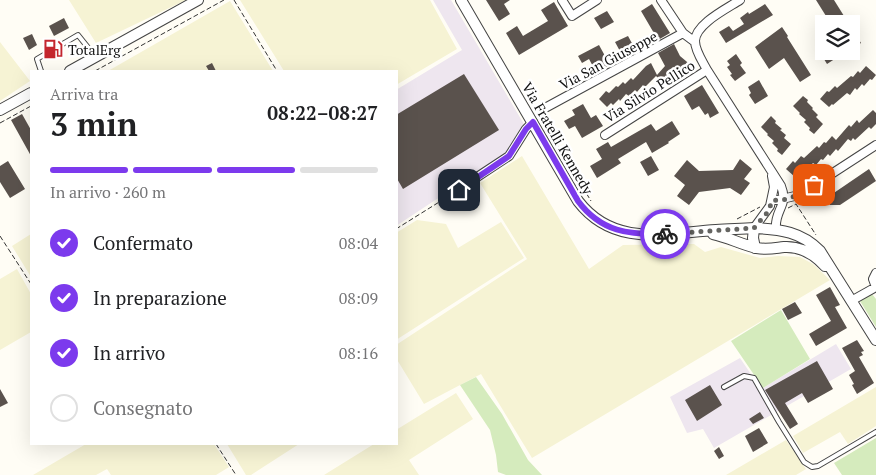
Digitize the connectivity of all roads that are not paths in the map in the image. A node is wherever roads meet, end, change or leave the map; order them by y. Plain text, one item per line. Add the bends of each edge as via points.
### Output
1 (198, 0) edge
2 (462, 0) edge
3 (562, 0) edge
4 (597, 0) edge
5 (661, 0) edge
6 (740, 0) edge
7 (683, 33) junction
8 (696, 38) junction
9 (96, 57) junction
10 (41, 70) edge
11 (72, 70) edge
12 (707, 70) junction
13 (30, 94) edge
14 (545, 108) dead end
15 (0, 110) edge
16 (537, 121) junction
17 (605, 135) dead end
18 (876, 145) edge
19 (768, 167) junction
20 (459, 190) road end
21 (784, 199) junction
22 (772, 203) junction
23 (754, 228) junction
24 (776, 229) junction
25 (700, 232) junction
26 (764, 248) junction
27 (876, 273) edge
28 (834, 275) junction
29 (876, 287) edge
30 (851, 301) junction
31 (876, 340) edge
32 (724, 387) dead end
33 (876, 432) edge

1 - 9 street
2 - 16 street, Via Fratelli Kennedy
3 - 4 street via 572,16
5 - 7 street
6 - 8 street via 706,23
7 - 8 street
7 - 14 street, Via San Giuseppe
8 - 12 street, Via Silvio Pellico via 698,52
9 - 10 lane via 78,35 38,59
9 - 11 street
12 - 17 street, Via Silvio Pellico
12 - 19 street, Via Silvio Pellico
13 - 15 street
16 - 20 street via 526,129 509,156
16 - 25 street, Via Fratelli Kennedy via 578,201 596,219 617,230 640,235
18 - 21 street via 799,195
19 - 21 street, Via Silvio Pellico via 781,186
19 - 22 street, Via Silvio Pellico via 774,187
21 - 22 street
21 - 24 street via 776,216
22 - 23 street
23 - 24 street
23 - 25 street, Via Fratelli Kennedy
23 - 26 street via 753,238
24 - 26 street via 776,240
24 - 28 street via 794,233 813,243
25 - 26 street, Via Fratelli Kennedy
26 - 28 street via 792,247 809,252
27 - 29 street via 873,279
28 - 30 street
29 - 30 street
30 - 31 street
32 - 33 lane via 744,376 754,378 804,462 812,467

